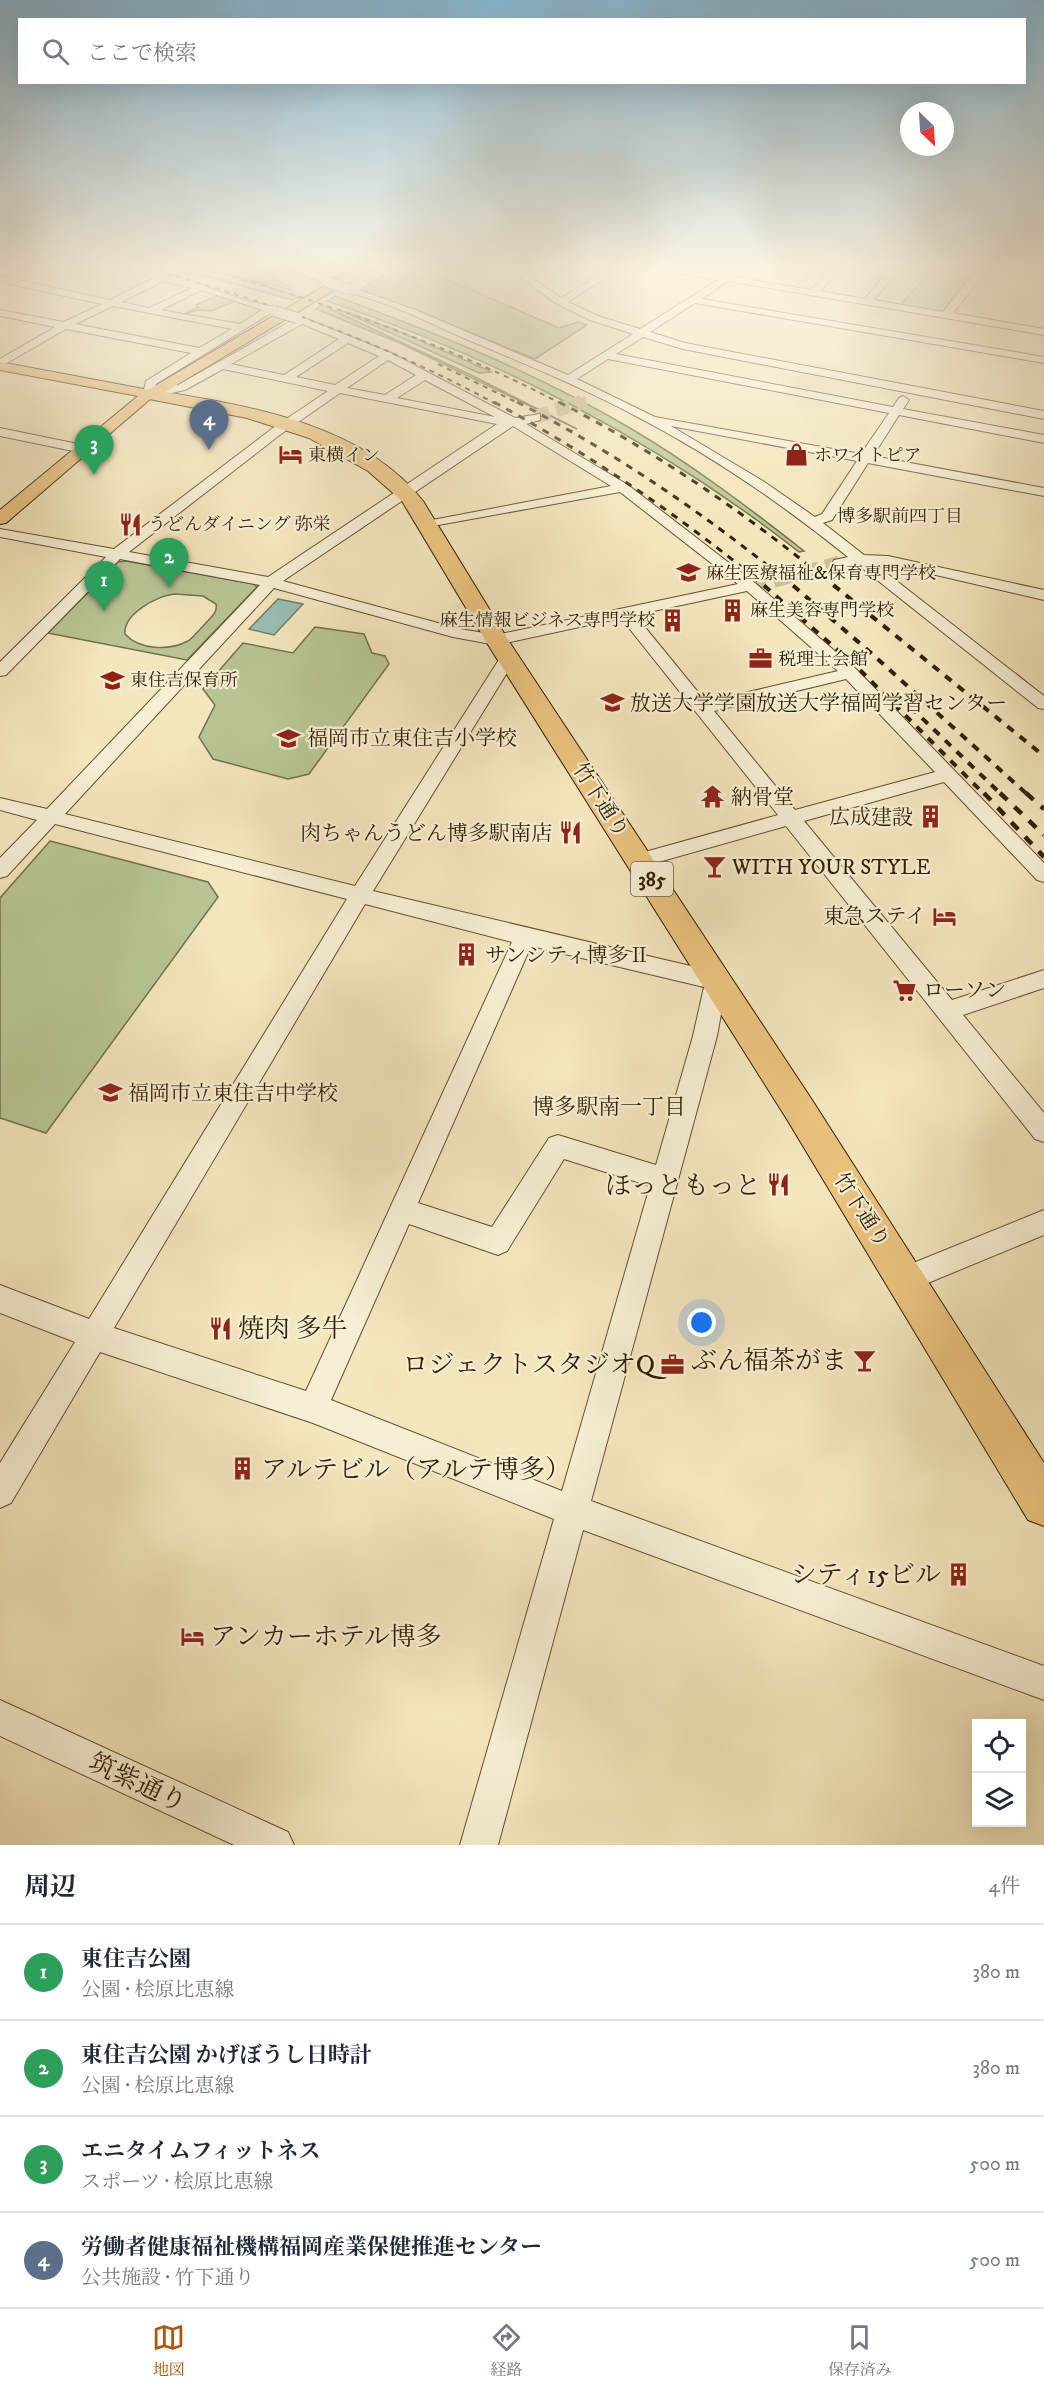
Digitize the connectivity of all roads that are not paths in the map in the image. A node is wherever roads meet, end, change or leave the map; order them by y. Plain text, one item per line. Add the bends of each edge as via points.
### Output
1 (21, 352) edge
2 (201, 352) edge
3 (221, 352) edge
4 (241, 352) edge
5 (327, 352) edge
6 (380, 352) edge
7 (507, 352) edge
8 (613, 352) edge
9 (714, 352) edge
10 (1006, 352) edge
11 (387, 355) junction
12 (607, 356) junction
13 (1044, 360) edge
14 (0, 365) edge
15 (219, 365) junction
16 (424, 375) junction
17 (285, 379) junction
18 (570, 379) junction
19 (338, 390) junction
20 (909, 390) junction
21 (149, 394) junction
22 (605, 396) junction
23 (386, 400) junction
24 (590, 400) tunnel mouth
25 (1044, 400) edge
26 (896, 411) junction
27 (1042, 415) edge
28 (536, 417) tunnel mouth
29 (651, 419) junction
30 (512, 422) junction
31 (287, 424) junction
32 (0, 432) edge
33 (1044, 439) edge
34 (83, 448) junction
35 (868, 458) junction
36 (623, 488) junction
37 (405, 491) junction
38 (1044, 492) edge
39 (0, 519) edge
40 (813, 522) junction
41 (427, 525) junction
42 (0, 533) edge
43 (117, 554) junction
44 (859, 559) junction
45 (839, 563) tunnel mouth
46 (271, 582) junction
47 (750, 586) junction
48 (1044, 595) edge
49 (625, 613) junction
50 (502, 649) junction
51 (0, 671) edge
52 (850, 673) junction
53 (1044, 704) edge
54 (703, 708) junction
55 (946, 775) junction
56 (0, 804) edge
57 (51, 817) junction
58 (791, 818) junction
59 (641, 860) junction
60 (0, 871) edge
61 (1044, 875) edge
62 (360, 895) junction
63 (525, 937) junction
64 (1044, 979) edge
65 (716, 981) junction
66 (947, 1011) junction
67 (1044, 1131) edge
68 (664, 1179) junction
69 (402, 1209) junction
70 (1044, 1222) edge
71 (906, 1279) junction
72 (0, 1299) edge
73 (93, 1335) junction
74 (313, 1408) junction
75 (0, 1492) edge
76 (1044, 1504) edge
77 (571, 1510) junction
78 (1044, 1683) edge
79 (0, 1718) edge
80 (275, 1845) edge
81 (479, 1845) edge

1 - 14 street
2 - 21 street via 150,382
3 - 21 highway
4 - 15 street
5 - 17 street
6 - 11 street
7 - 18 street
8 - 12 street
9 - 20 street
10 - 13 street
11 - 16 street
11 - 19 street
12 - 18 street
12 - 26 street
14 - 21 main road, 竹下通り
15 - 17 street
15 - 21 street via 181,388
16 - 23 street
16 - 30 street
17 - 19 street
18 - 22 street
19 - 23 street
19 - 31 street
20 - 26 street
20 - 27 street
21 - 31 highway, 竹下通り / 385
21 - 34 main road
22 - 24 street
22 - 29 street
23 - 30 street
25 - 27 street
26 - 33 street
26 - 35 street
28 - 30 street
29 - 35 street
29 - 40 street
30 - 36 street
30 - 37 street
31 - 37 highway, 竹下通り / 385 via 343,447
31 - 43 street
32 - 34 street
34 - 39 main road
35 - 38 street
35 - 40 street via 827,517
36 - 41 street
36 - 47 street
37 - 41 highway, 竹下通り / 385
37 - 46 street
40 - 44 street
41 - 50 highway, 竹下通り / 385
42 - 43 street
43 - 46 street
43 - 51 street
44 - 45 street
44 - 48 street via 888,560
44 - 53 street
46 - 50 street
46 - 57 street
47 - 49 street
47 - 52 street
49 - 50 street
49 - 54 street
50 - 59 highway, 竹下通り / 385
50 - 62 street
52 - 54 street
52 - 55 street
54 - 58 street
55 - 58 street
55 - 61 street
56 - 57 street
57 - 60 street
57 - 62 street
58 - 59 street
58 - 66 street
59 - 65 highway, 竹下通り / 385
62 - 63 street
62 - 73 street
63 - 65 street
63 - 69 street
64 - 66 street
65 - 68 street via 705,1036
65 - 71 highway, 竹下通り / 385
66 - 67 street
68 - 69 street via 558,1146 498,1242
68 - 77 street
69 - 74 street
70 - 71 street
71 - 76 highway, 竹下通り / 385
72 - 73 street
73 - 74 street
73 - 75 street
74 - 77 street
77 - 78 street
77 - 81 street
79 - 80 street, 筑紫通り

